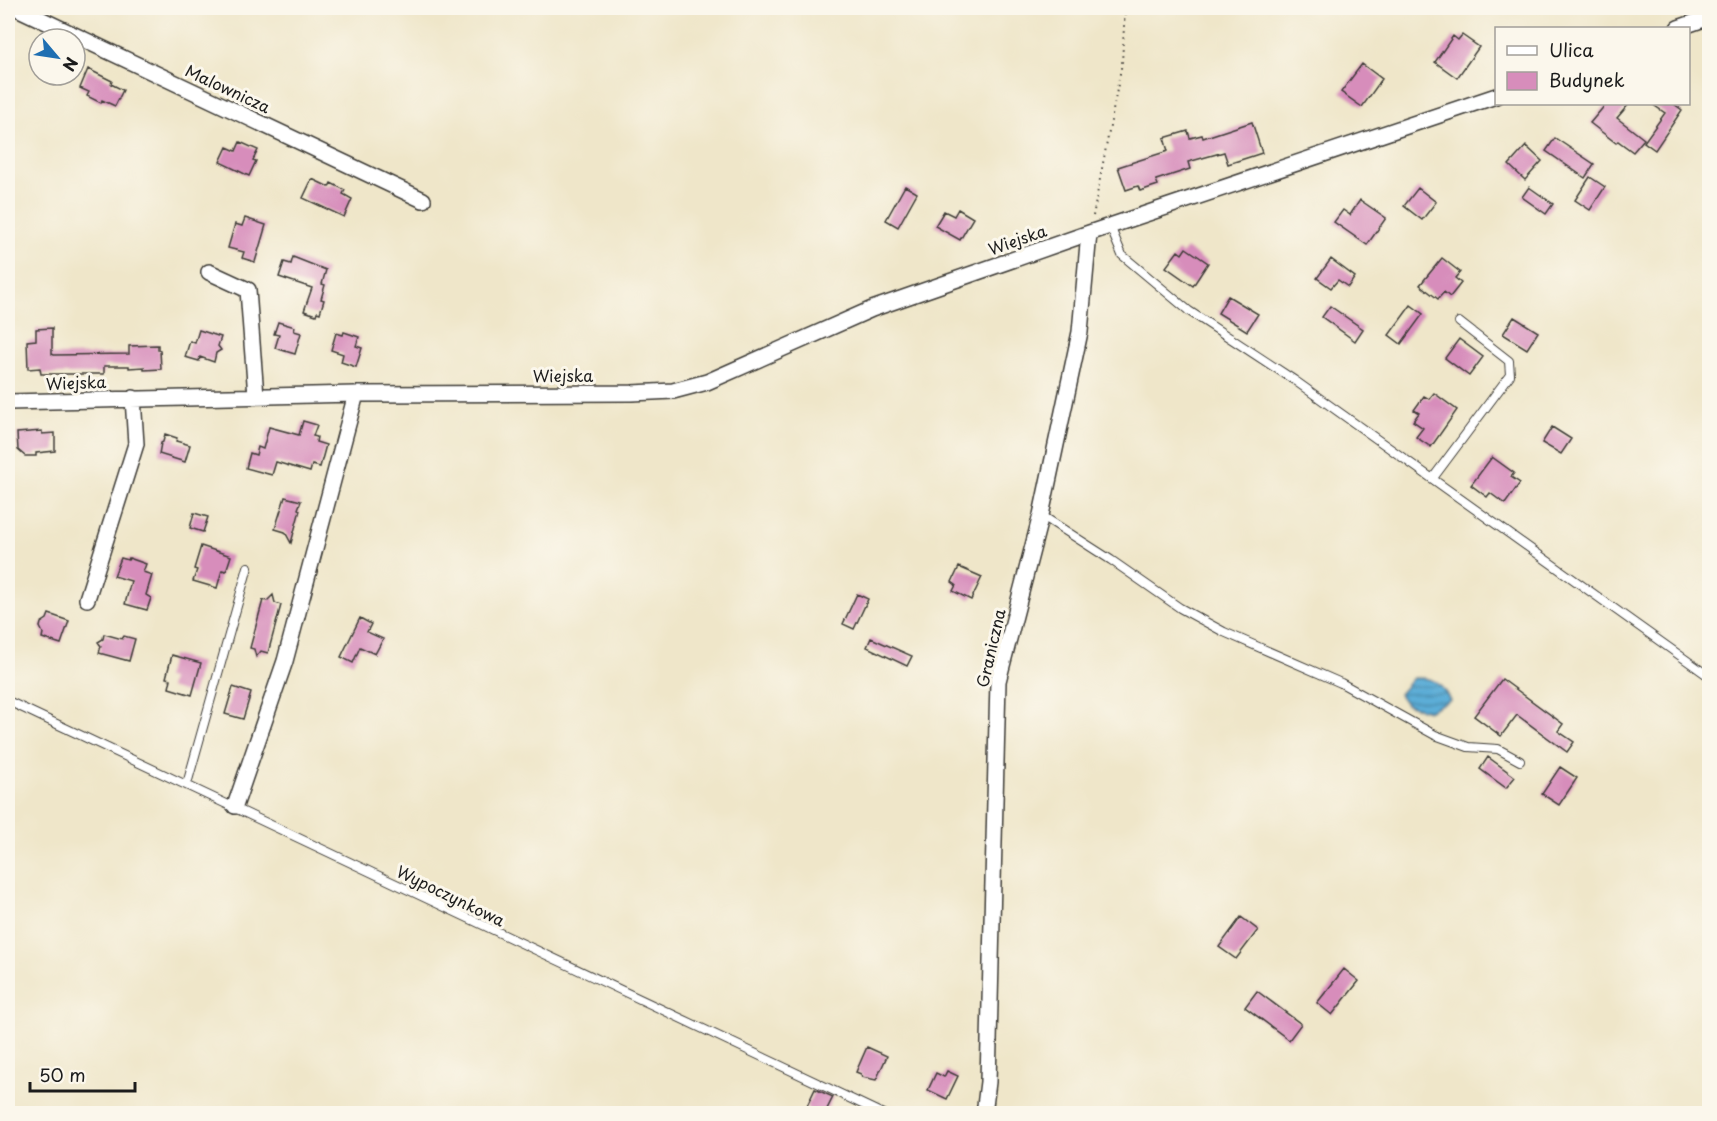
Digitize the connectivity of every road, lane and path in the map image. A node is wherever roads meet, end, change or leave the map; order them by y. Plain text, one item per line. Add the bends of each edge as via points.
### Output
1 (17, 8) edge
2 (1125, 8) edge
3 (1710, 17) edge
4 (1681, 27) edge
5 (1495, 97) edge
6 (423, 200) dead end
7 (1110, 226) junction
8 (1089, 233) junction
9 (209, 272) dead end
10 (1459, 322) dead end
11 (356, 394) junction
12 (256, 396) junction
13 (133, 398) junction
14 (8, 402) edge
15 (1433, 478) junction
16 (1041, 515) junction
17 (248, 567) dead end
18 (87, 599) dead end
19 (1710, 677) edge
20 (8, 701) edge
21 (1520, 761) dead end
22 (187, 784) junction
23 (236, 806) junction
24 (883, 1113) edge
25 (984, 1113) edge

1 - 6 street, Malownicza
2 - 8 path via 1122,63
3 - 4 street
5 - 7 street, Wiejska
7 - 8 street, Wiejska
7 - 15 lane via 1122,255 1189,311
8 - 11 street, Wiejska via 872,309 720,377 673,391
8 - 16 street, Graniczna via 1080,332
9 - 12 street via 248,290
10 - 15 lane via 1509,361 1510,375
11 - 12 street, Wiejska
11 - 23 street via 285,661
12 - 13 street, Wiejska
13 - 14 street, Wiejska
13 - 18 street via 136,444
15 - 19 lane
16 - 21 lane via 1201,620 1341,683 1435,735 1468,747 1498,749
16 - 25 street, Graniczna via 998,681
17 - 22 lane
20 - 22 lane, Wypoczynkowa
22 - 23 lane, Wypoczynkowa
23 - 24 lane, Wypoczynkowa

